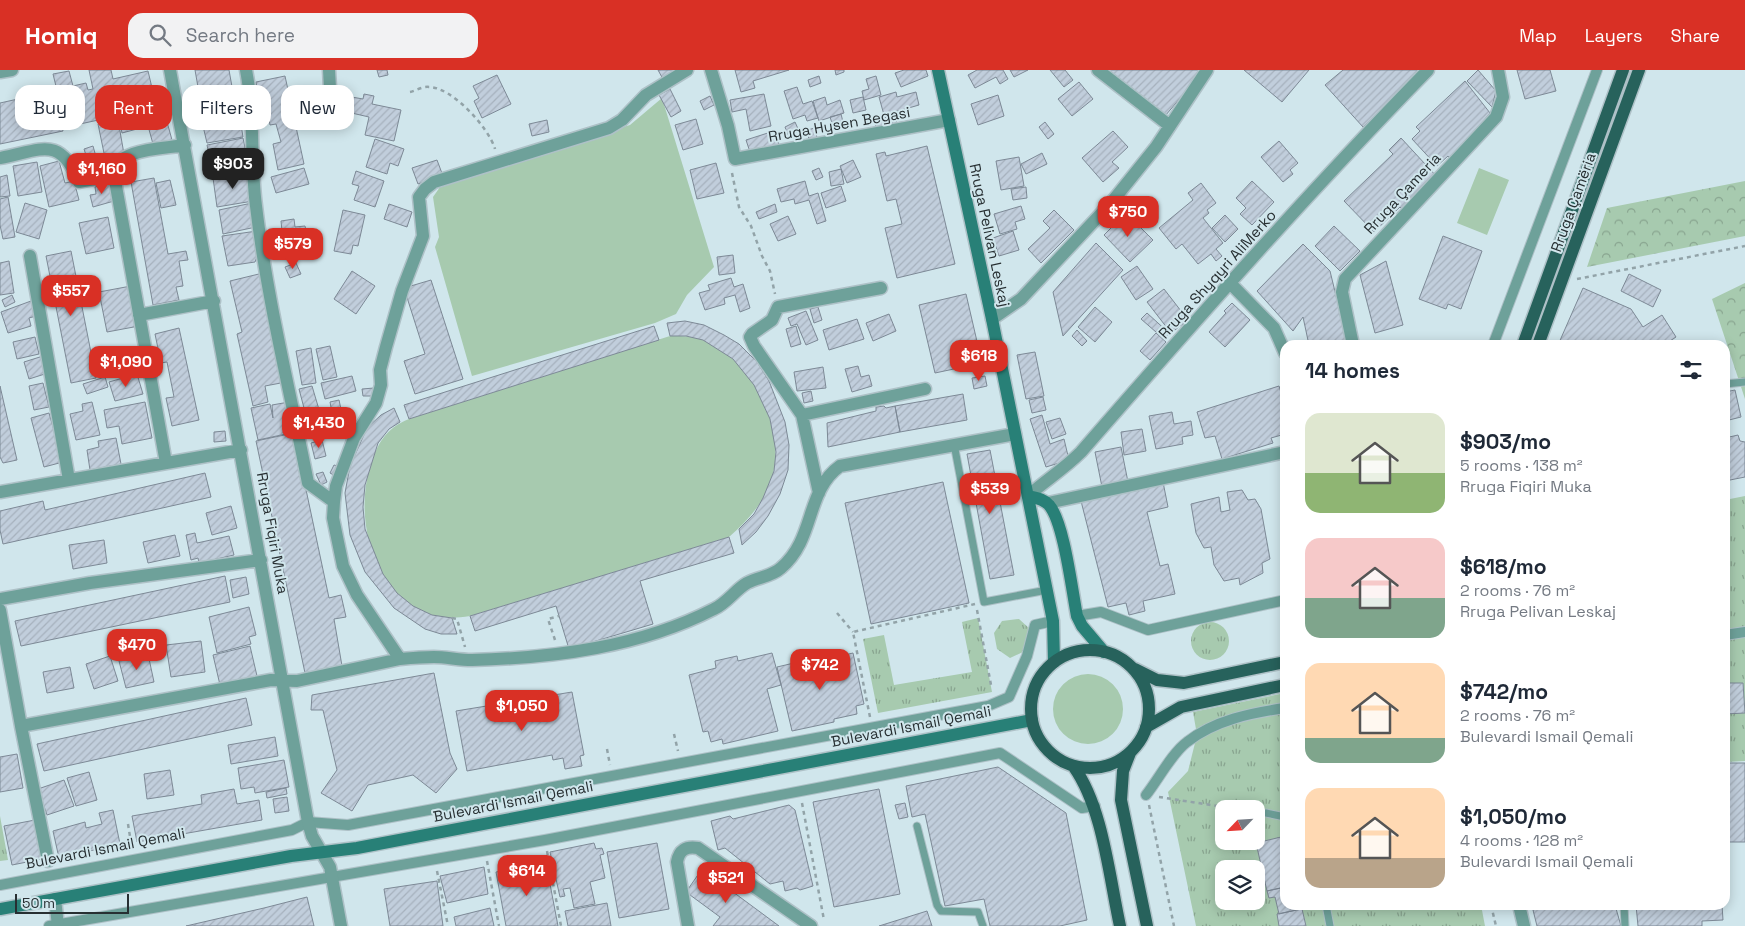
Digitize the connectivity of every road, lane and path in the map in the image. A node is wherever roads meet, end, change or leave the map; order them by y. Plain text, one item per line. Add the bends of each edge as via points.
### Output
1 (12, 70) edge
2 (170, 70) edge
3 (246, 70) edge
4 (329, 70) edge
5 (687, 70) edge
6 (711, 70) edge
7 (938, 70) edge
8 (1098, 70) edge
9 (1207, 70) edge
10 (1428, 70) edge
11 (1498, 70) edge
12 (1597, 70) edge
13 (1623, 70) edge
14 (1639, 70) edge
15 (0, 72) edge
16 (330, 85) edge
17 (410, 92) dead end
18 (949, 120) junction
19 (1170, 126) junction
20 (185, 145) junction
21 (0, 158) edge
22 (735, 159) junction
23 (498, 163) junction
24 (114, 176) junction
25 (1745, 246) edge
26 (30, 256) dead end
27 (1229, 282) junction
28 (1561, 282) junction
29 (882, 288) dead end
30 (214, 301) junction
31 (778, 307) junction
32 (139, 315) junction
33 (992, 320) junction
34 (1352, 340) edge
35 (1495, 340) edge
36 (1525, 340) edge
37 (1540, 340) edge
38 (1280, 342) edge
39 (1745, 382) edge
40 (1730, 384) edge
41 (925, 389) dead end
42 (802, 415) junction
43 (1015, 434) junction
44 (954, 444) junction
45 (241, 450) junction
46 (1280, 454) edge
47 (166, 463) junction
48 (69, 480) junction
49 (0, 492) edge
50 (819, 492) junction
51 (1028, 496) junction
52 (334, 502) junction
53 (1048, 503) junction
54 (260, 560) junction
55 (1047, 590) junction
56 (0, 599) edge
57 (1280, 601) edge
58 (984, 602) junction
59 (976, 604) junction
60 (0, 610) edge
61 (838, 613) dead end
62 (559, 616) dead end
63 (1077, 616) junction
64 (452, 618) dead end
65 (1053, 621) junction
66 (852, 632) junction
67 (1745, 632) edge
68 (1730, 634) edge
69 (1104, 652) junction
70 (559, 654) junction
71 (400, 659) junction
72 (468, 660) junction
73 (1054, 662) junction
74 (1280, 663) edge
75 (1132, 668) junction
76 (283, 680) junction
77 (991, 685) dead end
78 (1280, 686) edge
79 (1280, 709) edge
80 (1032, 720) junction
81 (21, 726) junction
82 (1146, 727) junction
83 (873, 730) junction
84 (1131, 752) junction
85 (1074, 766) junction
86 (800, 791) junction
87 (1146, 795) junction
88 (1095, 806) junction
89 (1215, 806) edge
90 (1266, 813) dead end
91 (1280, 816) edge
92 (308, 822) junction
93 (917, 826) dead end
94 (545, 840) junction
95 (486, 851) junction
96 (321, 852) junction
97 (48, 860) dead end
98 (435, 860) junction
99 (333, 878) junction
100 (0, 885) edge
101 (55, 899) junction
102 (0, 909) edge
103 (1327, 910) edge
104 (1493, 910) edge
105 (1521, 910) edge
106 (1624, 910) edge
107 (55, 925) edge
108 (341, 926) edge
109 (448, 926) edge
110 (499, 926) edge
111 (561, 926) edge
112 (688, 926) edge
113 (812, 926) edge
114 (825, 926) edge
115 (984, 926) edge
116 (1120, 926) edge
117 (1148, 926) edge
118 (1174, 926) edge
119 (1330, 926) edge
120 (1496, 926) edge
121 (1524, 926) edge
122 (1625, 926) edge

1 - 15 street
2 - 20 street, Rruga Fiqiri Muka
3 - 52 street via 251,98 252,171 264,266 308,483
4 - 16 street
5 - 23 street via 646,95 622,120 609,128
6 - 22 street
7 - 18 main road, Rruga Pelivan Leskaj
8 - 19 street
9 - 19 street
10 - 27 street, Rruga Shyqyri AliMerko
11 - 34 street, Rruga Çameria via 1503,98 1496,117 1344,280 1342,292
12 - 35 street
13 - 36 main road, Rruga Çamëria
14 - 28 main road, Rruga Çamëria
17 - 23 path via 428,86 450,93 491,136
18 - 22 street, Rruga Hysen Begasi
18 - 33 main road, Rruga Pelivan Leskaj
19 - 33 street via 1111,203 1021,299
20 - 24 street via 123,157 114,168
20 - 30 street, Rruga Fiqiri Muka
21 - 24 street via 50,149 62,152 79,182
22 - 31 path via 730,165 739,207 751,226 770,271
23 - 52 street via 434,182 419,197 423,236 402,291 386,347 376,403 354,438 336,486
24 - 32 street
25 - 28 path
26 - 48 street
27 - 38 street via 1274,328
27 - 51 street, Rruga Shyqyri AliMerko via 1081,452
28 - 37 main road, Rruga Çamëria
29 - 31 street
30 - 32 street
30 - 45 street, Rruga Fiqiri Muka
31 - 42 street via 772,320 750,337
32 - 47 street
33 - 43 main road, Rruga Pelivan Leskaj
39 - 40 lane
41 - 42 street
42 - 50 street
43 - 44 street
43 - 51 main road, Rruga Pelivan Leskaj
44 - 50 street via 840,466 825,478
44 - 58 lane
45 - 47 street
45 - 54 street, Rruga Fiqiri Muka
46 - 53 street
47 - 48 street
48 - 49 street
50 - 70 street via 800,547 769,576 747,583 717,608 688,622 650,635
51 - 53 main road
51 - 55 main road, Rruga Pelivan Leskaj
52 - 71 street via 334,525 343,566 357,595
53 - 63 main road via 1060,532
54 - 56 street
54 - 76 street, Rruga Fiqiri Muka
55 - 58 lane
55 - 65 main road, Rruga Pelivan Leskaj
57 - 63 street via 1148,630 1101,612
58 - 59 path
59 - 66 path
59 - 77 path
60 - 81 street
61 - 66 path
62 - 70 path via 548,619
63 - 69 main road
64 - 72 path via 457,619
65 - 73 main road, Rruga Pelivan Leskaj
65 - 83 street, Bulevardi Ismail Qemali via 1035,625 1027,656 1009,697 988,706
66 - 83 path
67 - 68 street
69 - 73 main road via 1078,651
69 - 75 main road
70 - 72 street
71 - 72 street
71 - 76 street
73 - 80 main road via 1042,674 1035,688
74 - 75 main road via 1173,683
75 - 82 main road via 1148,696
76 - 81 street
76 - 92 street, Rruga Fiqiri Muka
78 - 82 main road via 1181,707
79 - 87 street via 1233,718 1197,735 1185,743
80 - 85 main road via 1046,749 1059,760
80 - 96 main road, Bulevardi Ismail Qemali via 357,848
81 - 97 street
82 - 84 main road
83 - 92 street, Bulevardi Ismail Qemali via 348,825
84 - 85 main road via 1108,766
84 - 117 main road via 1123,772 1121,800
85 - 88 main road
86 - 88 street via 1000,753 1082,808
86 - 94 street
86 - 114 path
87 - 89 path
87 - 118 path
88 - 116 main road
90 - 91 lane
92 - 96 street, Rruga Fiqiri Muka
92 - 100 street, Bulevardi Ismail Qemali via 292,830
93 - 115 lane via 936,905 942,911 978,912
94 - 95 street
94 - 111 path
95 - 98 street
95 - 110 path
96 - 99 street, Rruga Fiqiri Muka
96 - 101 main road, Bulevardi Ismail Qemali
98 - 99 street
98 - 109 path
99 - 107 street
99 - 108 street, Rruga Fiqiri Muka
101 - 102 main road, Bulevardi Ismail Qemali
101 - 107 street
103 - 119 lane
104 - 120 path
105 - 121 street
106 - 122 lane
112 - 113 street via 676,862 678,854 691,847 698,848

